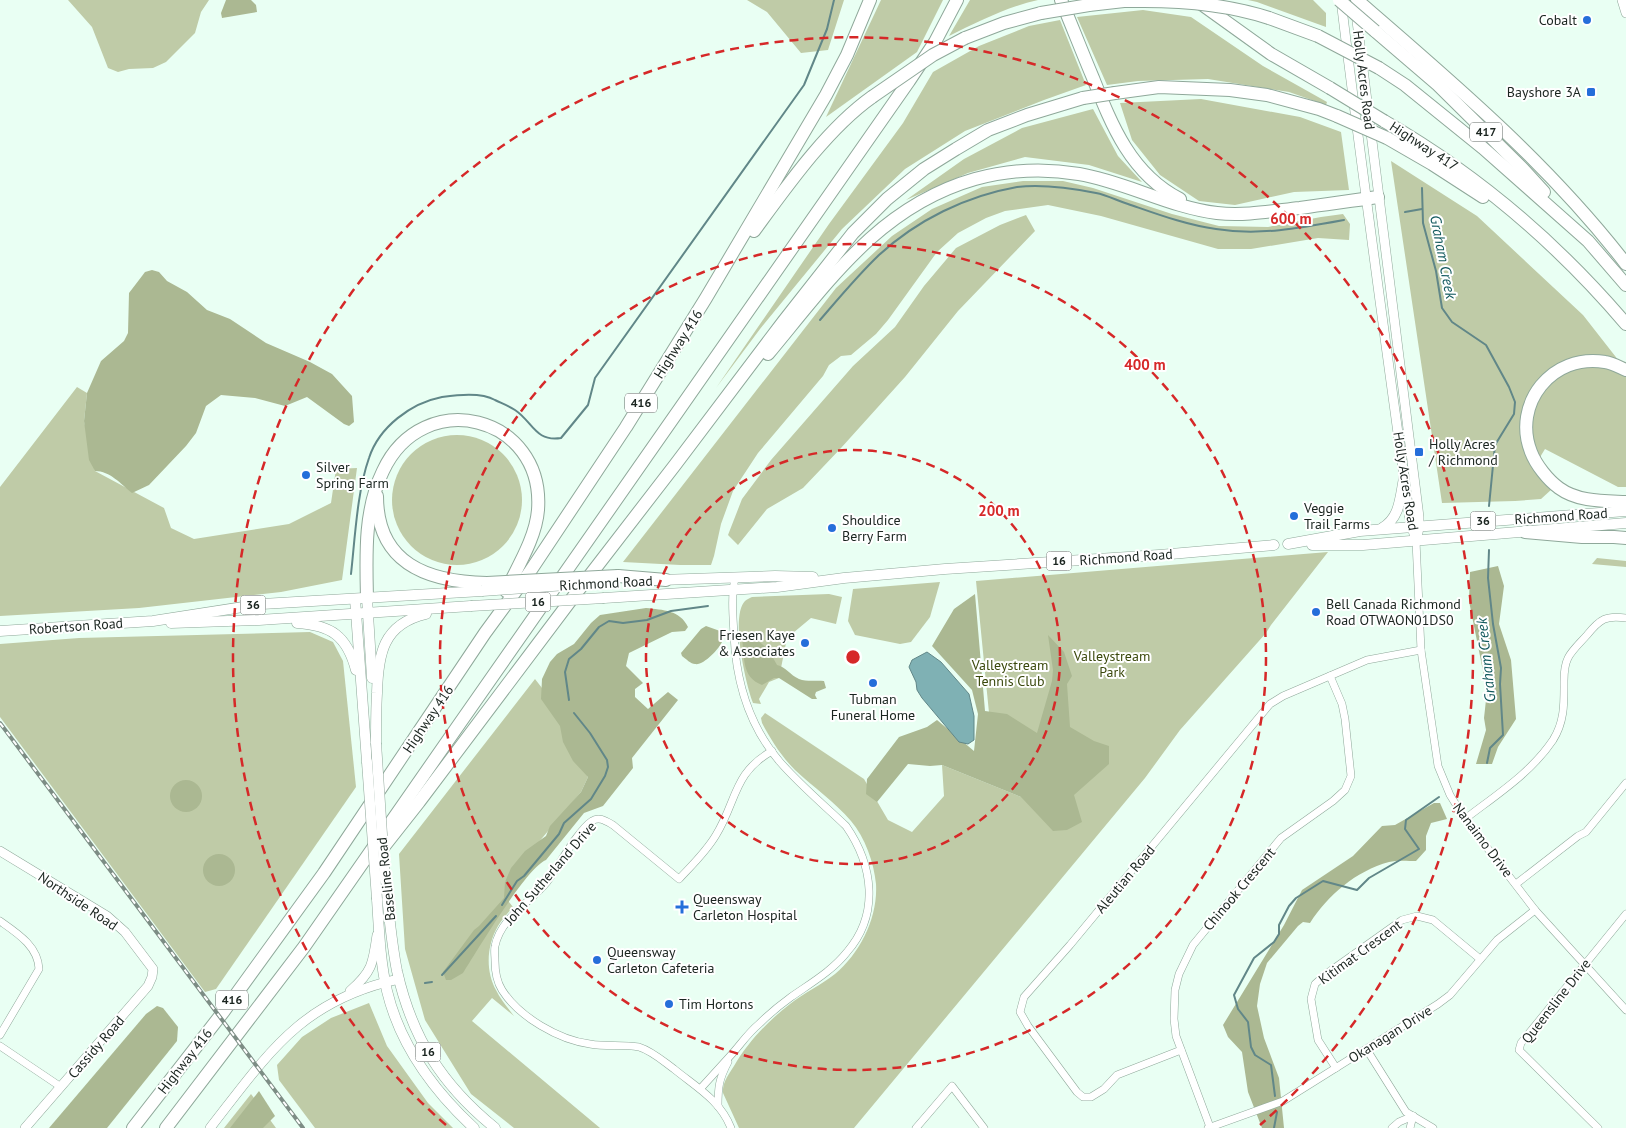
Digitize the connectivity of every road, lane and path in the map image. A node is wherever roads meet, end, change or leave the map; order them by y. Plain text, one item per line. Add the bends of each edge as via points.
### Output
1 (870, 0) edge
2 (957, 0) edge
3 (1061, 0) edge
4 (1196, 0) edge
5 (1340, 0) edge
6 (1356, 0) edge
7 (1622, 0) edge
8 (1626, 13) edge
9 (1372, 198) junction
10 (1205, 210) junction
11 (1588, 240) junction
12 (1564, 258) junction
13 (1626, 264) edge
14 (1626, 285) edge
15 (706, 298) junction
16 (1626, 324) edge
17 (1626, 370) edge
18 (676, 465) junction
19 (1404, 478) junction
20 (379, 481) junction
21 (1626, 502) edge
22 (1626, 511) edge
23 (1626, 523) edge
24 (1415, 526) junction
25 (1381, 529) junction
26 (1525, 532) junction
27 (1626, 538) edge
28 (1416, 541) junction
29 (1288, 544) junction
30 (1274, 545) joint
31 (735, 578) junction
32 (844, 578) junction
33 (666, 580) joint
34 (484, 587) junction
35 (732, 590) junction
36 (361, 598) junction
37 (459, 607) junction
38 (368, 613) junction
39 (356, 614) junction
40 (1626, 618) edge
41 (259, 620) junction
42 (153, 621) junction
43 (0, 631) edge
44 (486, 633) junction
45 (1421, 650) junction
46 (1330, 676) junction
47 (361, 694) junction
48 (376, 744) junction
49 (772, 751) junction
50 (1626, 783) edge
51 (1465, 819) junction
52 (0, 851) edge
53 (1516, 884) junction
54 (1535, 910) junction
55 (1626, 914) edge
56 (0, 921) edge
57 (379, 925) junction
58 (304, 947) junction
59 (1480, 959) junction
60 (148, 961) joint
61 (1584, 965) junction
62 (399, 980) junction
63 (386, 982) junction
64 (343, 997) junction
65 (1626, 1010) edge
66 (0, 1035) edge
67 (0, 1046) edge
68 (1181, 1050) junction
69 (1367, 1050) junction
70 (731, 1055) junction
71 (1336, 1068) junction
72 (62, 1086) junction
73 (701, 1088) junction
74 (718, 1106) junction
75 (1413, 1116) junction
76 (1222, 1125) edge
77 (1209, 1127) edge
78 (25, 1128) edge
79 (133, 1128) edge
80 (166, 1128) edge
81 (210, 1128) edge
82 (474, 1128) edge
83 (495, 1128) edge
84 (731, 1128) edge
85 (916, 1128) edge
86 (984, 1128) edge
87 (1392, 1128) edge
88 (1410, 1128) edge
89 (1433, 1128) edge
90 (1598, 1128) edge

1 - 15 highway via 826,96
2 - 58 highway via 899,96
3 - 10 highway via 1106,110 1128,154 1159,186 1178,199
4 - 12 highway, Highway 417, bridge via 1271,54 1473,179
5 - 9 main road, Holly Acres Road
5 - 11 highway, 417, bridge via 1474,119
6 - 9 main road, Holly Acres Road
6 - 13 highway via 1452,83 1530,157 1590,220
7 - 8 main road
9 - 10 highway via 1246,214
9 - 19 main road, Holly Acres Road
9 - 24 main road, Holly Acres Road
10 - 18 highway via 1091,176 1050,171 997,174 971,180 931,196 894,218 850,258
11 - 14 highway, 417
11 - 15 highway, bridge via 1454,123 1405,85 1318,36 1269,18 1225,8 1176,1 1124,2 1041,13 1004,23 933,55 872,97 808,160
12 - 16 highway, Highway 417
12 - 18 highway, bridge via 1470,188 1387,138 1319,109 1267,95 1230,90 1158,87 1083,98 1027,114 988,130 924,170 887,199 853,233 806,292
15 - 44 highway, Highway 416 / 416 via 626,427
17 - 21 highway via 1606,362 1589,360 1561,367 1540,386 1532,400 1527,435 1537,465 1560,488 1590,500
18 - 58 highway via 350,892
19 - 24 main road, Holly Acres Road
19 - 25 main road via 1395,516
20 - 34 highway via 378,505 384,531 404,561 430,575
20 - 36 highway via 367,532
20 - 44 highway via 387,463 405,440 420,429 447,420 468,420 488,425 511,439 523,453 535,477 538,512 531,537
22 - 24 main road, Richmond Road / 36
23 - 26 main road, Richmond Road / 36
24 - 25 main road, Richmond Road / 16
24 - 28 main road, Holly Acres Road
25 - 29 main road, Richmond Road / 16
26 - 27 highway
26 - 28 main road, Richmond Road / 36
28 - 29 main road, Richmond Road / 16 via 1363,545
28 - 45 street, Nanaimo Drive
29 - 30 main road, Richmond Road / 16
30 - 32 main road, Richmond Road / 16
31 - 32 main road, Richmond Road / 16
31 - 33 main road, Richmond Road / 16
31 - 35 street
32 - 35 main road, Richmond Road / 16
33 - 34 highway, bridge via 616,579
34 - 36 main road
35 - 37 main road, Richmond Road / 16, bridge
35 - 49 street via 738,674 754,722
36 - 38 main road, Baseline Road / 16
36 - 39 main road, Baseline Road / 16
36 - 42 main road, Robertson Road / 36 via 262,604
37 - 38 main road, Richmond Road / 16
37 - 48 main road via 410,619 388,638 378,664
38 - 39 main road, Robertson Road / 36
38 - 48 main road, Baseline Road / 16
39 - 41 main road, Robertson Road / 36
39 - 47 main road, Baseline Road / 16
40 - 51 street via 1611,616 1597,623 1568,659 1560,727 1551,742 1520,776
41 - 42 main road, Robertson Road / 36
41 - 47 main road via 316,624 333,632 350,651
42 - 43 main road, Robertson Road / 36
44 - 79 highway, Highway 416 / 416 via 298,910
45 - 46 street, Aleutian Road via 1367,660
45 - 51 street, Nanaimo Drive via 1438,766
46 - 68 street, Chinook Crescent via 1342,704 1352,776 1345,790 1333,801 1281,838 1193,945 1175,990 1174,1019
46 - 68 street, Aleutian Road via 1270,704 1024,998 1020,1012 1083,1097 1091,1097 1104,1089 1117,1075
47 - 57 main road, Baseline Road / 16, bridge
48 - 62 main road, Baseline Road / 16, bridge via 385,880
49 - 70 street via 854,837 868,870 869,901 862,928 848,952 827,972 759,1023
49 - 73 street, John Sutherland Drive via 746,771 716,835 704,854 679,879 613,825 597,819 579,836 546,883 510,917 495,946 495,970 502,989 531,1020 580,1043 644,1049
50 - 53 street via 1586,832
51 - 53 street, Nanaimo Drive
52 - 60 main road, Northside Road via 107,916 125,932
53 - 54 street, Nanaimo Drive
54 - 59 street, Okanagan Drive via 1497,940
54 - 61 street, Nanaimo Drive
55 - 61 street, Queensline Drive
56 - 66 street via 22,936 38,959 38,968
57 - 63 main road, Baseline Road / 16
57 - 64 main road via 370,970
58 - 80 highway, Highway 416 / 416
59 - 69 street, Okanagan Drive via 1450,995
59 - 71 street, Kitimat Crescent via 1433,920 1417,916 1402,920 1326,974 1315,984 1310,999 1318,1040
60 - 72 main road, Cassidy Road via 153,969 148,986
61 - 65 street, Nanaimo Drive
61 - 90 street, Queensline Drive via 1520,1043 1519,1050
62 - 63 main road
62 - 83 main road, Baseline Road / 16 via 420,1036 442,1075 467,1104
63 - 64 main road
63 - 82 main road, Baseline Road / 16 via 398,1025 412,1052 439,1092
64 - 81 main road via 285,1036
67 - 72 street
68 - 77 street, Chinook Crescent
69 - 71 street, Okanagan Drive
69 - 75 street via 1406,1112
70 - 73 street
70 - 74 street via 720,1078
71 - 76 street, Okanagan Drive via 1283,1102
72 - 78 main road, Cassidy Road
73 - 74 street, John Sutherland Drive
74 - 84 street, John Sutherland Drive
75 - 87 street
75 - 88 street
75 - 89 street
76 - 77 street, Okanagan Drive
85 - 86 street via 952,1086

